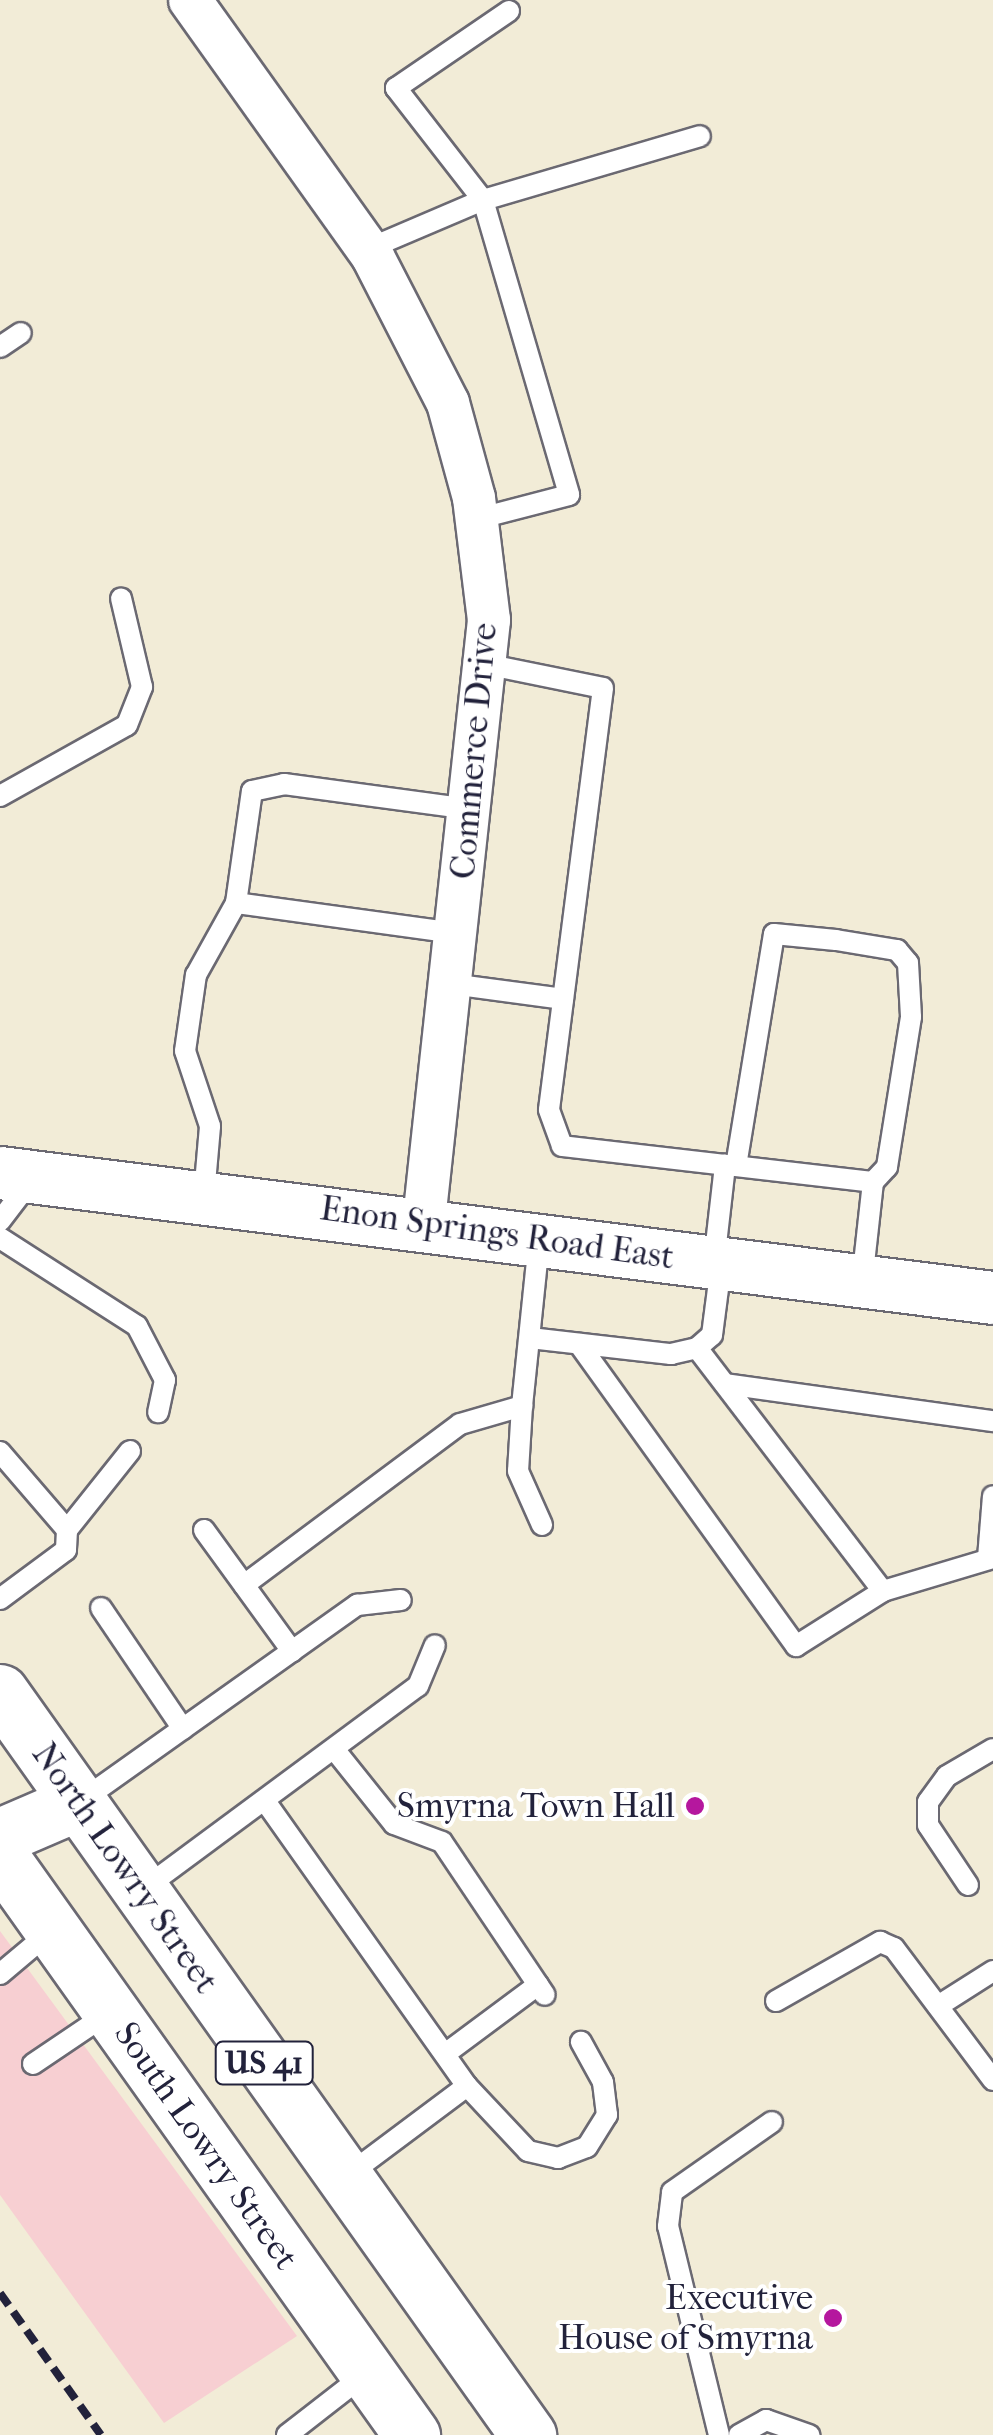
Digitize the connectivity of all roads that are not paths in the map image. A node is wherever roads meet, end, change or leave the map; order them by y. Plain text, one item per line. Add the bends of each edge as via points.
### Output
1 (190, 0) edge
2 (509, 12) dead end
3 (700, 136) dead end
4 (483, 200) junction
5 (368, 249) junction
6 (21, 333) dead end
7 (0, 347) edge
8 (476, 519) junction
9 (121, 598) dead end
10 (485, 664) junction
11 (0, 796) edge
12 (470, 809) junction
13 (236, 903) junction
14 (456, 934) junction
15 (451, 984) junction
16 (563, 999) junction
17 (730, 1165) junction
18 (17, 1175) edge
19 (873, 1182) junction
20 (204, 1196) junction
21 (424, 1220) junction
22 (0, 1222) edge
23 (0, 1238) edge
24 (540, 1238) junction
25 (718, 1264) junction
26 (862, 1282) junction
27 (993, 1298) edge
28 (530, 1338) junction
29 (579, 1344) junction
30 (697, 1348) junction
31 (726, 1384) junction
32 (522, 1406) junction
33 (158, 1412) dead end
34 (993, 1421) edge
35 (130, 1451) dead end
36 (0, 1452) edge
37 (993, 1496) edge
38 (542, 1526) dead end
39 (67, 1530) junction
40 (204, 1530) dead end
41 (991, 1558) edge
42 (244, 1585) junction
43 (883, 1591) junction
44 (0, 1599) edge
45 (402, 1600) dead end
46 (101, 1608) dead end
47 (435, 1645) dead end
48 (292, 1652) junction
49 (0, 1692) edge
50 (184, 1730) junction
51 (993, 1748) edge
52 (334, 1749) junction
53 (264, 1801) junction
54 (80, 1802) junction
55 (0, 1836) edge
56 (0, 1856) edge
57 (968, 1885) dead end
58 (142, 1890) junction
59 (52, 1930) junction
60 (993, 1971) edge
61 (0, 1974) edge
62 (776, 2001) dead end
63 (938, 2006) junction
64 (110, 2012) junction
65 (581, 2042) dead end
66 (444, 2054) junction
67 (33, 2064) dead end
68 (993, 2080) edge
69 (467, 2086) junction
70 (772, 2122) dead end
71 (345, 2177) junction
72 (368, 2372) junction
73 (286, 2435) edge
74 (412, 2435) edge
75 (528, 2435) edge
76 (718, 2435) edge
77 (739, 2435) edge
78 (809, 2435) edge

1 - 5 street, Commerce Drive
2 - 4 lane via 396,88
3 - 4 lane
4 - 5 lane
4 - 8 lane via 569,496
5 - 8 street, Commerce Drive via 448,402
6 - 7 lane
8 - 10 street, Commerce Drive
9 - 11 lane via 142,687 127,725
10 - 12 street, Commerce Drive
10 - 16 lane via 603,688
12 - 13 lane via 260,786 243,807
12 - 14 street, Commerce Drive
13 - 14 lane
13 - 20 lane via 196,974 186,1051 210,1126
14 - 15 street, Commerce Drive
15 - 16 lane
15 - 21 street, Commerce Drive
16 - 17 lane via 548,1110 562,1146
17 - 19 lane
17 - 19 lane via 774,934 836,940 897,950 908,963 910,1017 887,1167
17 - 25 lane
18 - 20 street, Enon Springs Road East
18 - 22 lane
19 - 26 lane
20 - 21 street, Enon Springs Road East
21 - 24 street, Enon Springs Road East
23 - 33 lane via 137,1326 165,1380
24 - 25 street, Enon Springs Road East
24 - 28 lane
25 - 26 street, Enon Springs Road East
25 - 30 lane via 712,1334
26 - 27 street, Enon Springs Road East
28 - 29 lane
28 - 32 lane
29 - 30 lane via 671,1354
29 - 43 lane via 796,1646
30 - 31 lane
31 - 34 lane
31 - 43 lane
32 - 38 lane via 518,1471
32 - 42 lane via 460,1424
35 - 39 lane
36 - 39 lane
37 - 41 lane
39 - 44 lane via 66,1550
40 - 42 lane
41 - 43 lane
42 - 48 lane
45 - 48 lane via 357,1605
46 - 50 lane
47 - 52 lane via 418,1686
48 - 50 lane
49 - 54 main road, North Lowry Street / US 41
50 - 54 lane
51 - 57 lane via 947,1776 928,1802 928,1826
52 - 53 lane
52 - 66 lane via 394,1824 442,1842 541,1990
53 - 58 lane
53 - 66 lane
54 - 55 main road
54 - 58 main road, North Lowry Street / US 41
56 - 59 main road, South Lowry Street / US 41
58 - 71 main road, North Lowry Street / US 41
59 - 61 lane
59 - 64 main road, South Lowry Street / US 41
60 - 63 lane
62 - 63 lane via 880,1942
63 - 68 lane
64 - 67 lane
64 - 72 main road, South Lowry Street / US 41
65 - 69 lane via 603,2082 607,2115 586,2147 558,2158 528,2151
66 - 69 lane
69 - 71 lane
70 - 76 lane via 672,2192 668,2226
71 - 75 main road, North Lowry Street / US 41
72 - 73 lane
72 - 74 main road, South Lowry Street / US 41
77 - 78 lane via 766,2420

